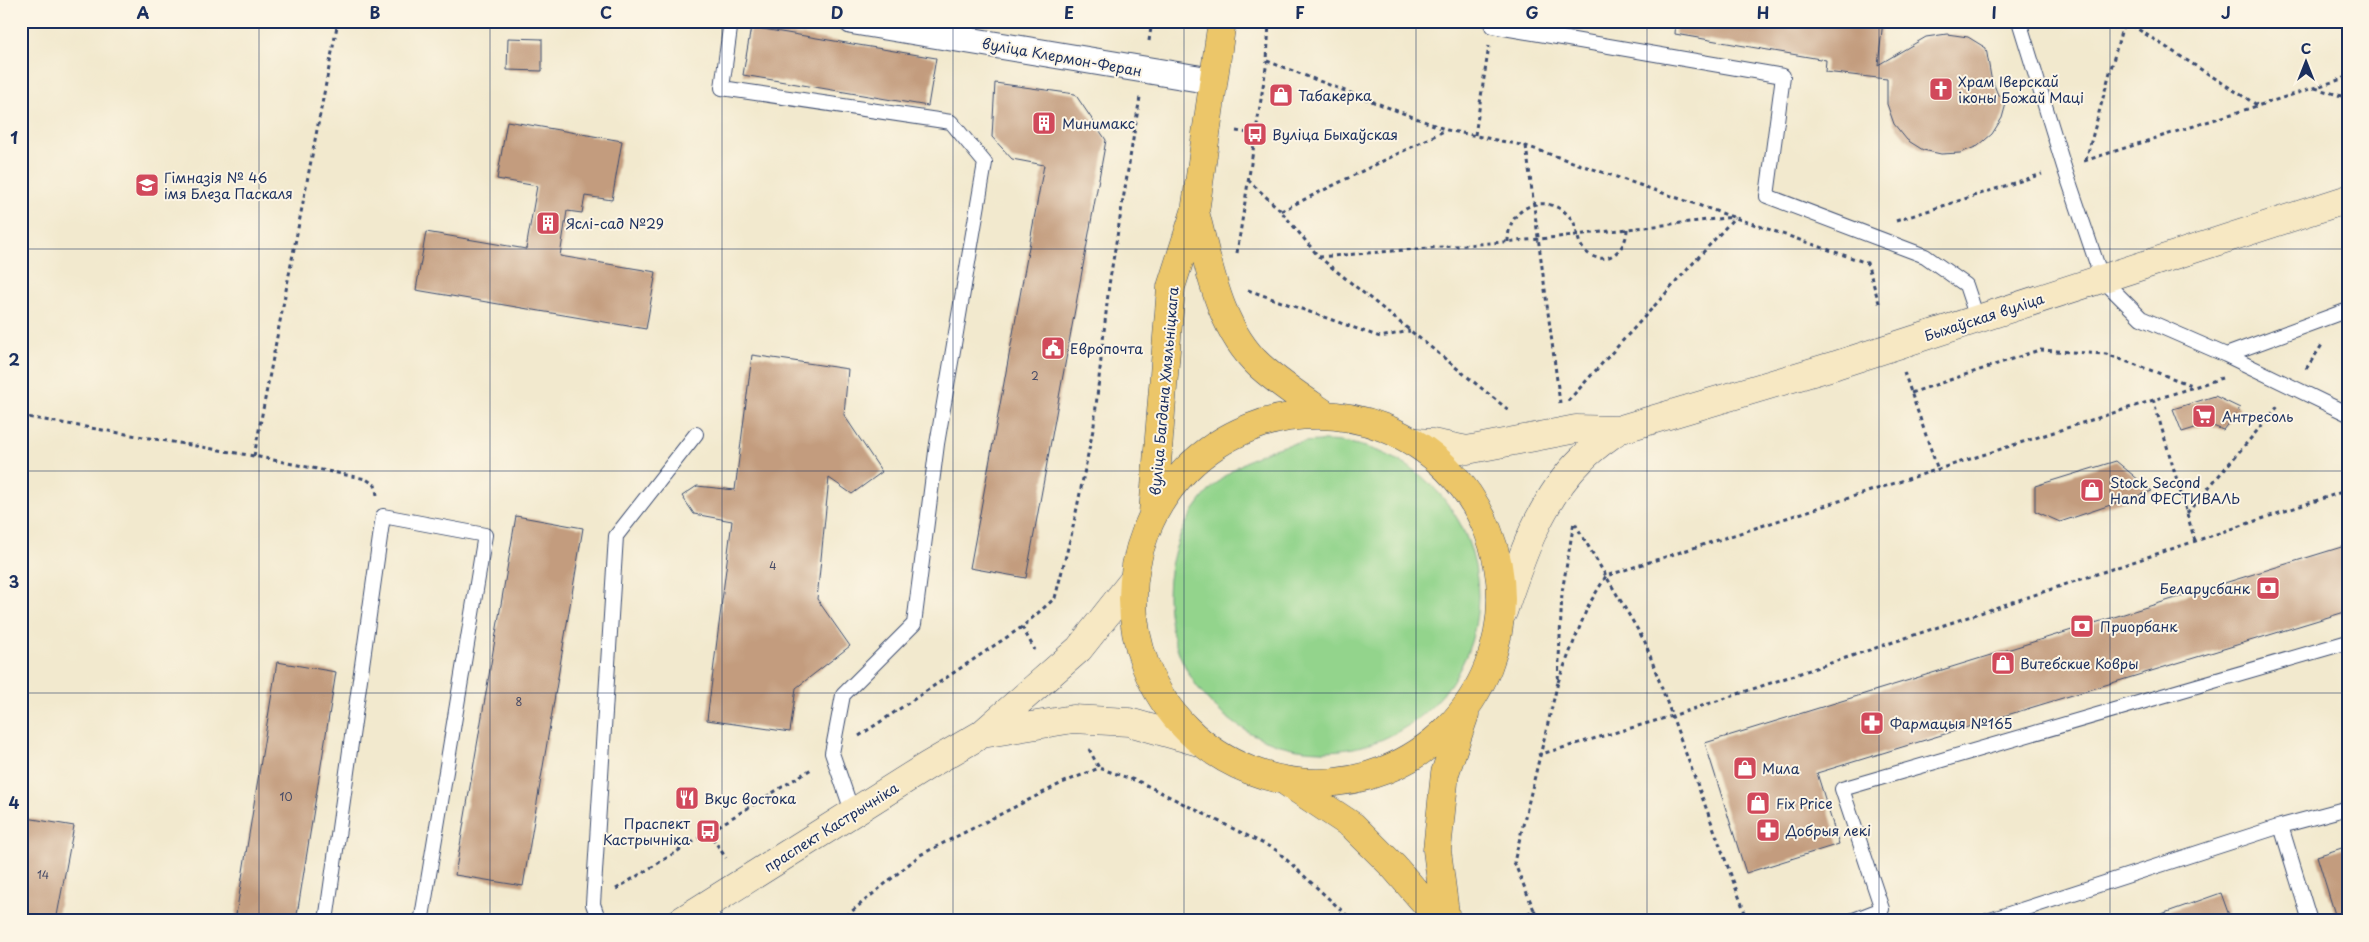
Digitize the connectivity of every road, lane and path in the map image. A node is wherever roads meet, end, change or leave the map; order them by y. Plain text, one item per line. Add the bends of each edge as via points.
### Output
1 (338, 21) edge
2 (731, 21) edge
3 (852, 21) edge
4 (1152, 21) edge
5 (1222, 21) edge
6 (1268, 21) edge
7 (1493, 21) edge
8 (2019, 21) edge
9 (2125, 21) edge
10 (2344, 21) edge
11 (891, 24) edge
12 (2348, 32) edge
13 (1267, 61) junction
14 (1144, 70) junction
15 (2348, 77) edge
16 (1484, 78) dead end
17 (1213, 82) junction
18 (2314, 88) junction
19 (2348, 98) edge
20 (2257, 106) junction
21 (1448, 130) junction
22 (1474, 135) junction
23 (1526, 146) junction
24 (2086, 160) junction
25 (2064, 167) junction
26 (1248, 180) junction
27 (2348, 199) edge
28 (1535, 204) junction
29 (1281, 211) junction
30 (1196, 212) junction
31 (1736, 217) junction
32 (1895, 221) dead end
33 (1627, 229) junction
34 (1577, 235) junction
35 (1540, 239) junction
36 (1508, 242) junction
37 (1319, 257) junction
38 (1237, 260) dead end
39 (2102, 279) junction
40 (1243, 288) dead end
41 (1880, 306) dead end
42 (2348, 310) edge
43 (1977, 318) junction
44 (1410, 331) junction
45 (2330, 342) dead end
46 (2322, 345) junction
47 (2313, 348) dead end
48 (2226, 355) junction
49 (2253, 368) junction
50 (1904, 372) dead end
51 (2194, 386) junction
52 (2294, 388) junction
53 (1911, 393) junction
54 (2152, 399) junction
55 (1512, 412) dead end
56 (1325, 414) junction
57 (2348, 414) edge
58 (21, 416) edge
59 (1618, 430) junction
60 (696, 434) dead end
61 (1416, 442) junction
62 (254, 456) junction
63 (1937, 468) junction
64 (2348, 490) edge
65 (1153, 513) junction
66 (2187, 513) junction
67 (382, 516) junction
68 (2195, 541) junction
69 (1606, 576) junction
70 (1132, 582) junction
71 (1503, 612) junction
72 (1022, 627) junction
73 (2348, 642) edge
74 (1036, 651) dead end
75 (1558, 682) junction
76 (1467, 710) junction
77 (1672, 716) junction
78 (982, 734) junction
79 (1198, 742) junction
80 (1086, 744) dead end
81 (832, 754) junction
82 (1538, 756) junction
83 (1099, 768) junction
84 (1288, 783) junction
85 (2348, 808) edge
86 (853, 814) junction
87 (2281, 826) junction
88 (665, 857) dead end
89 (1534, 910) junction
90 (710, 913) edge
91 (1884, 915) edge
92 (326, 921) edge
93 (419, 921) edge
94 (599, 921) edge
95 (681, 921) edge
96 (840, 921) edge
97 (1353, 921) edge
98 (1442, 921) edge
99 (1446, 921) edge
100 (1513, 921) edge
101 (1540, 921) edge
102 (1748, 921) edge
103 (1851, 921) edge
104 (1987, 921) edge
105 (2310, 921) edge

1 - 62 path
2 - 81 lane via 722,88 951,122 985,163 937,444 914,624 843,695
3 - 11 street, вуліца Клермон-Феран
4 - 14 path
5 - 17 main road, вуліца Багдана Хмяльніцкага
6 - 13 path
7 - 43 lane via 1492,26 1783,76 1767,196 1925,256 1966,284
8 - 25 lane
9 - 20 path
9 - 24 path
10 - 12 path
11 - 14 street, вуліца Клермон-Феран
13 - 21 path
13 - 26 path
14 - 17 street, вуліца Клермон-Феран
14 - 72 path via 1109,284 1094,425 1072,532 1055,598
15 - 18 path
16 - 22 path
17 - 30 main road, вуліца Багдана Хмяльніцкага
18 - 19 path
18 - 20 path
20 - 24 path
21 - 22 path
21 - 29 path
22 - 23 path
23 - 28 path
23 - 31 path
24 - 25 path
25 - 32 path
25 - 39 lane
26 - 29 path
26 - 38 path
27 - 39 main road, Быхаўская вуліца
28 - 34 path via 1558,207 1574,224
28 - 35 path
28 - 36 path via 1518,214 1508,232
29 - 37 path
30 - 56 main road, вуліца Багдана Хмяльніцкага via 1214,285 1230,328 1259,365
30 - 65 main road, вуліца Багдана Хмяльніцкага via 1172,286
31 - 33 path
31 - 35 path via 1561,409
31 - 41 path via 1867,263
33 - 34 path
33 - 34 path via 1619,252 1604,258 1583,249
34 - 35 path
35 - 36 path
36 - 37 path
37 - 44 path
39 - 43 main road, Быхаўская вуліца
39 - 48 lane via 2140,318
40 - 44 path via 1380,337
42 - 48 lane
43 - 59 main road, Быхаўская вуліца via 1836,365
44 - 55 path
45 - 46 path
46 - 47 path
46 - 52 path
48 - 49 lane
49 - 51 path
49 - 52 lane
50 - 53 path
51 - 53 path via 2106,354 2039,350
51 - 54 path
52 - 57 lane
52 - 66 path
53 - 63 path
54 - 63 path
54 - 66 path
56 - 61 main road via 1372,422
56 - 65 main road via 1256,424 1196,459
58 - 62 path
59 - 61 main road, Быхаўская вуліца via 1576,429 1467,450
59 - 71 main road, Быхаўская вуліца via 1581,459 1537,521
60 - 94 lane via 616,536 593,904
61 - 71 main road via 1465,486 1495,545
62 - 67 path via 366,479 375,485
63 - 69 path
64 - 68 path
65 - 70 main road via 1140,546
66 - 68 path
67 - 92 lane
67 - 93 lane via 486,535
68 - 77 path
69 - 75 path via 1588,606
69 - 75 path via 1574,522 1562,592
69 - 77 path via 1645,642
70 - 78 main road, праспект Кастрычніка via 1079,649
70 - 79 main road via 1136,641 1155,688
71 - 76 main road via 1492,664
72 - 74 path
72 - 81 path
73 - 91 lane via 1842,789
75 - 82 path
76 - 84 main road via 1417,756 1408,760 1355,781
76 - 99 main road via 1445,773 1437,850
77 - 82 path
77 - 102 path
78 - 79 main road, праспект Кастрычніка via 1072,719 1129,722
78 - 86 main road, праспект Кастрычніка
79 - 84 main road via 1240,768
80 - 83 path
81 - 86 lane
81 - 88 path via 800,777
82 - 89 path via 1514,862
83 - 96 path via 1062,783 920,855
83 - 97 path via 1140,782 1276,850
84 - 98 main road via 1353,826
85 - 87 lane
86 - 90 main road, праспект Кастрычніка
87 - 104 lane
87 - 105 lane
89 - 100 path
89 - 101 path
90 - 95 main road, праспект Кастрычніка
91 - 103 lane

